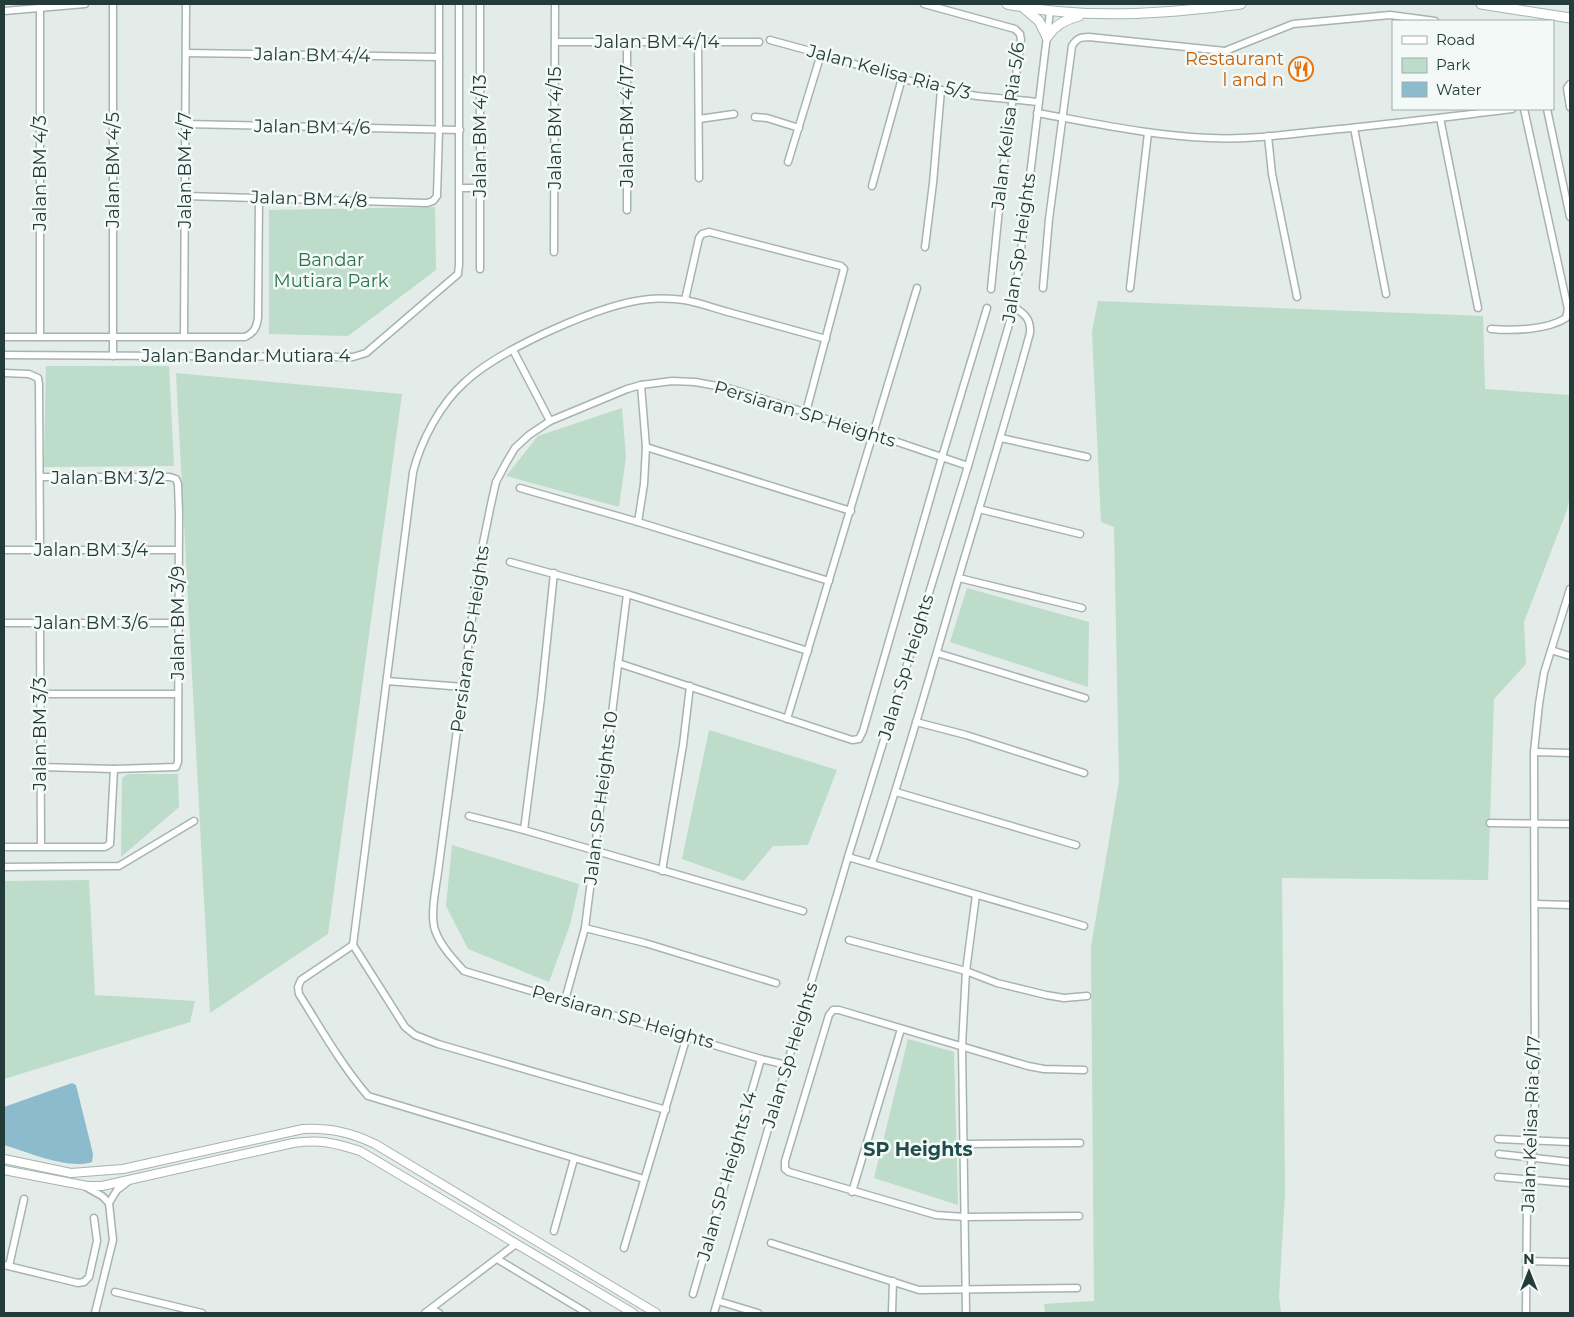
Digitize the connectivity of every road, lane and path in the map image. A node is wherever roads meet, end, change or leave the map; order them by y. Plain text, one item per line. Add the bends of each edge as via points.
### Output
1 (86, 4) edge
2 (113, 4) edge
3 (186, 4) edge
4 (439, 4) edge
5 (459, 4) edge
6 (480, 4) edge
7 (555, 4) edge
8 (924, 4) edge
9 (1007, 4) edge
10 (1240, 4) edge
11 (1481, 4) edge
12 (1021, 7) junction
13 (40, 9) junction
14 (4, 11) edge
15 (1050, 11) junction
16 (1088, 15) junction
17 (1547, 18) edge
18 (1570, 18) edge
19 (1428, 20) edge
20 (1047, 37) junction
21 (770, 40) dead end
22 (555, 42) junction
23 (627, 42) junction
24 (698, 42) junction
25 (759, 42) dead end
26 (186, 53) junction
27 (821, 54) junction
28 (439, 57) junction
29 (902, 78) junction
30 (1570, 84) edge
31 (941, 90) junction
32 (1013, 101) junction
33 (1038, 102) junction
34 (1570, 107) edge
35 (1504, 110) edge
36 (1524, 110) edge
37 (1547, 110) edge
38 (1037, 113) junction
39 (734, 114) dead end
40 (755, 117) dead end
41 (1063, 118) junction
42 (1440, 118) junction
43 (698, 119) junction
44 (185, 124) junction
45 (799, 128) junction
46 (1354, 128) junction
47 (440, 130) junction
48 (460, 130) junction
49 (1148, 132) junction
50 (1268, 136) junction
51 (788, 162) dead end
52 (699, 178) dead end
53 (872, 186) dead end
54 (460, 188) junction
55 (480, 188) junction
56 (185, 196) junction
57 (259, 198) junction
58 (627, 210) dead end
59 (1570, 217) edge
60 (925, 246) dead end
61 (554, 252) dead end
62 (480, 269) dead end
63 (917, 288) dead end
64 (1042, 288) dead end
65 (1130, 288) dead end
66 (990, 289) dead end
67 (1386, 294) dead end
68 (1297, 297) dead end
69 (685, 300) junction
70 (1014, 307) junction
71 (987, 308) dead end
72 (1478, 308) dead end
73 (1491, 329) dead end
74 (184, 336) junction
75 (4, 337) edge
76 (40, 337) junction
77 (113, 337) junction
78 (826, 339) junction
79 (513, 350) junction
80 (4, 355) edge
81 (113, 356) junction
82 (4, 373) edge
83 (641, 385) junction
84 (806, 412) junction
85 (550, 421) junction
86 (874, 434) junction
87 (1001, 438) junction
88 (646, 447) junction
89 (942, 457) junction
90 (1087, 457) dead end
91 (968, 466) junction
92 (40, 477) junction
93 (176, 479) joint
94 (520, 488) dead end
95 (979, 509) junction
96 (851, 511) junction
97 (638, 522) junction
98 (1080, 534) dead end
99 (4, 550) edge
100 (40, 550) junction
101 (178, 550) junction
102 (510, 562) dead end
103 (554, 573) junction
104 (958, 578) junction
105 (829, 581) junction
106 (1570, 589) edge
107 (627, 594) junction
108 (1082, 608) dead end
109 (4, 622) edge
110 (40, 622) junction
111 (178, 622) junction
112 (1551, 650) junction
113 (808, 651) junction
114 (938, 653) junction
115 (1570, 656) edge
116 (618, 663) junction
117 (387, 681) junction
118 (463, 686) junction
119 (690, 686) junction
120 (40, 694) junction
121 (178, 694) junction
122 (1085, 698) dead end
123 (788, 719) junction
124 (916, 722) junction
125 (1534, 752) junction
126 (1570, 753) edge
127 (40, 767) junction
128 (114, 769) junction
129 (1084, 773) dead end
130 (896, 792) junction
131 (469, 816) dead end
132 (194, 821) dead end
133 (1490, 823) dead end
134 (1534, 824) junction
135 (1570, 824) edge
136 (524, 830) junction
137 (1076, 845) dead end
138 (40, 846) junction
139 (4, 847) edge
140 (594, 851) junction
141 (848, 856) junction
142 (872, 863) junction
143 (4, 867) edge
144 (662, 871) junction
145 (976, 895) junction
146 (1535, 904) junction
147 (1570, 905) edge
148 (803, 911) dead end
149 (1084, 926) dead end
150 (585, 928) junction
151 (849, 940) dead end
152 (352, 945) junction
153 (966, 971) junction
154 (776, 983) dead end
155 (1087, 996) dead end
156 (565, 1000) junction
157 (901, 1029) junction
158 (687, 1036) junction
159 (962, 1046) junction
160 (761, 1059) junction
161 (786, 1065) junction
162 (1084, 1070) dead end
163 (666, 1110) junction
164 (1498, 1139) dead end
165 (1534, 1141) junction
166 (1570, 1142) edge
167 (1080, 1143) dead end
168 (964, 1144) junction
169 (1499, 1154) dead end
170 (1531, 1158) junction
171 (4, 1159) edge
172 (574, 1159) junction
173 (1570, 1162) edge
174 (4, 1170) edge
175 (1498, 1177) dead end
176 (644, 1179) junction
177 (131, 1180) junction
178 (1528, 1180) junction
179 (1570, 1183) edge
180 (83, 1186) junction
181 (852, 1192) junction
182 (24, 1199) dead end
183 (109, 1203) junction
184 (1079, 1216) dead end
185 (965, 1217) junction
186 (94, 1218) dead end
187 (554, 1231) dead end
188 (516, 1244) junction
189 (771, 1244) dead end
190 (624, 1248) dead end
191 (497, 1259) junction
192 (1526, 1261) junction
193 (1570, 1262) edge
194 (6, 1265) edge
195 (892, 1281) junction
196 (1077, 1288) dead end
197 (966, 1290) junction
198 (115, 1292) dead end
199 (693, 1294) dead end
200 (718, 1301) junction
201 (431, 1309) junction
202 (95, 1313) edge
203 (202, 1313) edge
204 (425, 1313) edge
205 (439, 1313) edge
206 (587, 1313) edge
207 (633, 1313) edge
208 (656, 1313) edge
209 (714, 1313) edge
210 (758, 1313) edge
211 (892, 1313) edge
212 (966, 1313) edge
213 (1526, 1313) edge

1 - 13 street
2 - 77 street, Jalan BM 4/5
3 - 26 street, Jalan BM 4/7
4 - 28 street
5 - 48 street, Jalan Bandar Mutiara 4
6 - 55 street, Jalan BM 4/13
7 - 22 street, Jalan BM 4/15
8 - 32 street, Jalan Kelisa Ria 5/6 via 1015,29 1020,34
9 - 12 main road
10 - 16 main road via 1149,14
11 - 17 main road
12 - 15 main road
12 - 20 main road via 1039,21
13 - 14 street
13 - 76 street, Jalan BM 4/3
15 - 16 main road
15 - 20 street, Jalan Sp Heights
16 - 20 main road via 1063,22
17 - 18 main road
19 - 41 street via 1390,15 1293,24 1225,52 1081,37 1072,46
20 - 33 street, Jalan Sp Heights
21 - 27 street, Jalan Kelisa Ria 5/3
22 - 23 street, Jalan BM 4/14
22 - 61 street, Jalan BM 4/15
23 - 24 street, Jalan BM 4/14
23 - 58 street, Jalan BM 4/17
24 - 25 street, Jalan BM 4/14
24 - 43 street
26 - 28 street, Jalan BM 4/4
26 - 44 street, Jalan BM 4/7
27 - 29 street, Jalan Kelisa Ria 5/3
27 - 45 street
28 - 47 street
29 - 31 street, Jalan Kelisa Ria 5/3
29 - 53 street
30 - 34 street via 1567,88
31 - 32 street, Jalan Kelisa Ria 5/3
31 - 60 street
32 - 33 street, Jalan Kelisa Ria 5/3
32 - 66 street, Jalan Kelisa Ria 5/6
33 - 38 street, Jalan Sp Heights
35 - 42 street
36 - 73 street via 1568,309 1566,318 1552,324
37 - 59 street
38 - 41 street
38 - 70 street, Jalan Sp Heights
39 - 43 street
40 - 45 street
41 - 49 street
41 - 64 street
42 - 46 street
42 - 72 street
43 - 52 street
44 - 47 street, Jalan BM 4/6
44 - 56 street, Jalan BM 4/7
45 - 51 street
46 - 50 street
46 - 67 street
47 - 48 street, Jalan BM 4/6
47 - 57 street, Jalan BM 4/8 via 437,196 433,201
48 - 54 street, Jalan Bandar Mutiara 4
49 - 50 street via 1212,138
49 - 65 street
50 - 68 street via 1272,174
54 - 55 street
54 - 81 street, Jalan Bandar Mutiara 4 via 458,274 366,353 353,357
55 - 62 street, Jalan BM 4/13
56 - 57 street, Jalan BM 4/8
56 - 74 street, Jalan BM 4/7
57 - 74 street via 257,326 245,337
63 - 86 street
69 - 78 street
69 - 78 street via 699,238 709,232 841,266 844,273
69 - 79 street via 650,299 605,310
70 - 87 street via 1028,318 1031,325
70 - 91 street, Jalan Sp Heights
71 - 89 street
74 - 77 street
75 - 76 street
76 - 77 street
77 - 81 street, Jalan BM 4/5
78 - 84 street
79 - 85 street
79 - 117 street via 464,383 440,412 418,454 413,472
80 - 81 street, Jalan Bandar Mutiara 4
82 - 92 street via 29,374 38,378
83 - 84 street, Persiaran SP Heights via 695,382 728,388
83 - 85 street, Persiaran SP Heights
83 - 88 street
84 - 86 street, Persiaran SP Heights
85 - 118 street, Persiaran SP Heights via 528,434 515,448 496,482 480,558
86 - 89 street, Persiaran SP Heights
86 - 96 street
87 - 90 street
87 - 95 street
88 - 96 street
88 - 97 street
89 - 91 street, Persiaran SP Heights
89 - 123 street via 859,739 852,740
91 - 141 street, Jalan Sp Heights
92 - 93 street, Jalan BM 3/2
92 - 100 street
93 - 101 street, Jalan BM 3/9
94 - 97 street
95 - 98 street
95 - 104 street
96 - 105 street
97 - 105 street
99 - 100 street, Jalan BM 3/4
100 - 101 street, Jalan BM 3/4
101 - 111 street, Jalan BM 3/9
102 - 103 street
103 - 107 street
103 - 136 street
104 - 108 street
104 - 114 street
105 - 113 street
106 - 112 street, Jalan Kelisa Ria 6/17
107 - 113 street
107 - 116 street, Jalan SP Heights 10
109 - 110 street, Jalan BM 3/6
110 - 111 street, Jalan BM 3/6
110 - 120 street, Jalan BM 3/3
111 - 121 street, Jalan BM 3/9
112 - 115 street
112 - 125 street, Jalan Kelisa Ria 6/17 via 1540,697
113 - 123 street
114 - 122 street
114 - 124 street
116 - 119 street
116 - 140 street, Jalan SP Heights 10
117 - 118 street
117 - 152 street
118 - 156 street, Persiaran SP Heights via 438,872 434,929 464,970
119 - 123 street
119 - 144 street
120 - 121 street
120 - 127 street, Jalan BM 3/3
121 - 128 street, Jalan BM 3/9 via 176,767
124 - 129 street
124 - 130 street
125 - 126 street
125 - 134 street, Jalan Kelisa Ria 6/17
127 - 128 street
127 - 138 street, Jalan BM 3/3
128 - 138 street via 110,844
130 - 137 street
130 - 142 street
131 - 136 street
132 - 143 street via 119,866
133 - 134 street
134 - 135 street
134 - 146 street, Jalan Kelisa Ria 6/17
136 - 140 street
138 - 139 street
140 - 144 street
140 - 150 street, Jalan SP Heights 10
141 - 142 street
141 - 161 street, Jalan Sp Heights
142 - 145 street
144 - 148 street
145 - 149 street
145 - 153 street
146 - 147 street
146 - 165 street, Jalan Kelisa Ria 6/17
150 - 154 street
150 - 156 street, Jalan SP Heights 10
151 - 153 street
152 - 163 street via 405,1027 415,1035
152 - 172 street via 301,980 298,987 299,994 368,1096
153 - 155 street via 997,983 1046,995 1064,998
153 - 159 street
156 - 158 street, Persiaran SP Heights
157 - 159 street
157 - 181 street
157 - 181 street via 839,1010 828,1015 785,1169
158 - 160 street, Persiaran SP Heights
158 - 163 street
159 - 162 street via 1028,1066
159 - 168 street
160 - 161 street, Persiaran SP Heights
160 - 199 street, Jalan SP Heights 14
161 - 200 street, Jalan Sp Heights
163 - 176 street
164 - 165 street
165 - 166 street
165 - 170 street, Jalan Kelisa Ria 6/17
167 - 168 street
168 - 185 street
169 - 170 street
170 - 173 street
170 - 178 street, Jalan Kelisa Ria 6/17
171 - 208 street via 71,1173 102,1172 325,1128 374,1144
172 - 176 street
172 - 187 street
174 - 180 street
175 - 178 street
176 - 190 street
177 - 180 street
177 - 183 street via 117,1190
177 - 188 street via 312,1140 360,1151
178 - 179 street
178 - 192 street, Jalan Kelisa Ria 6/17
180 - 183 street
181 - 185 street via 936,1215
182 - 194 street
183 - 202 street via 113,1240
184 - 185 street
185 - 197 street
186 - 194 street via 98,1242 89,1277 84,1282
188 - 191 street
188 - 207 street
189 - 195 street
191 - 201 street
191 - 206 street
192 - 193 street
192 - 213 street, Jalan Kelisa Ria 6/17
195 - 197 street via 919,1290
195 - 211 street
196 - 197 street
197 - 212 street
198 - 203 street
200 - 209 street, Jalan Sp Heights
200 - 210 street
201 - 204 street
201 - 205 street

